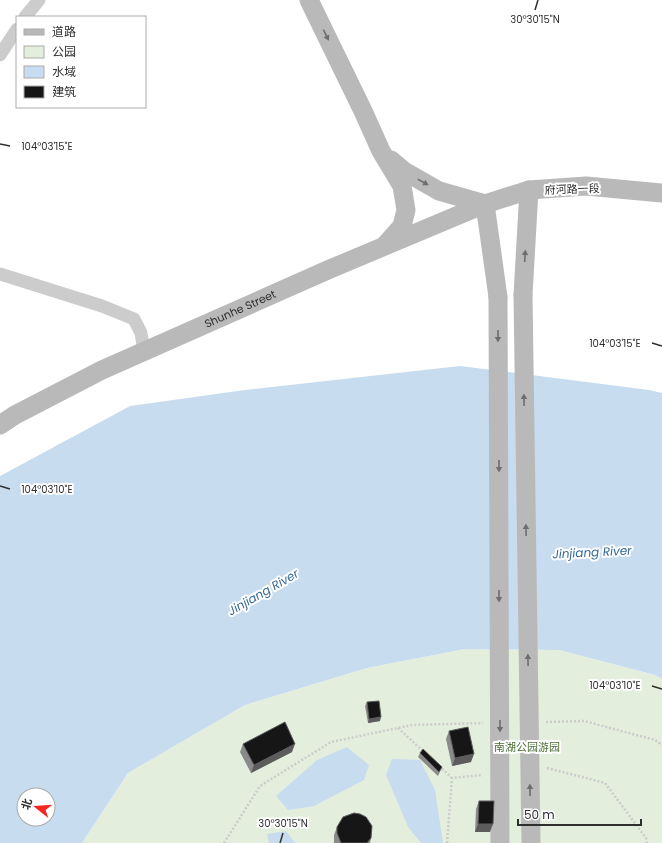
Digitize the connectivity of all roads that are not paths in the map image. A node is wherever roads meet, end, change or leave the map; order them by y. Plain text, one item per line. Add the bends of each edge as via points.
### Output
1 (40, 0) edge
2 (309, 0) edge
3 (26, 16) edge
4 (16, 31) edge
5 (0, 55) edge
6 (381, 151) junction
7 (529, 190) junction
8 (662, 193) edge
9 (485, 204) junction
10 (385, 245) junction
11 (0, 274) edge
12 (144, 351) junction
13 (0, 425) edge
14 (500, 843) edge
15 (531, 843) edge

1 - 3 street
2 -> 6 main road
4 - 5 street
6 -> 9 main road via 404,171 439,191
6 - 10 main road via 402,186 406,210 402,226
7 - 8 main road, 府河路一段 via 586,186
7 - 9 main road, 府河路一段
15 -> 7 main road, bridge via 523,295
9 - 10 main road, Shunhe Street
9 -> 14 main road, bridge via 498,297
10 - 12 main road, Shunhe Street
11 - 12 street via 102,306 134,319 141,333
12 - 13 main road, Shunhe Street via 15,415

